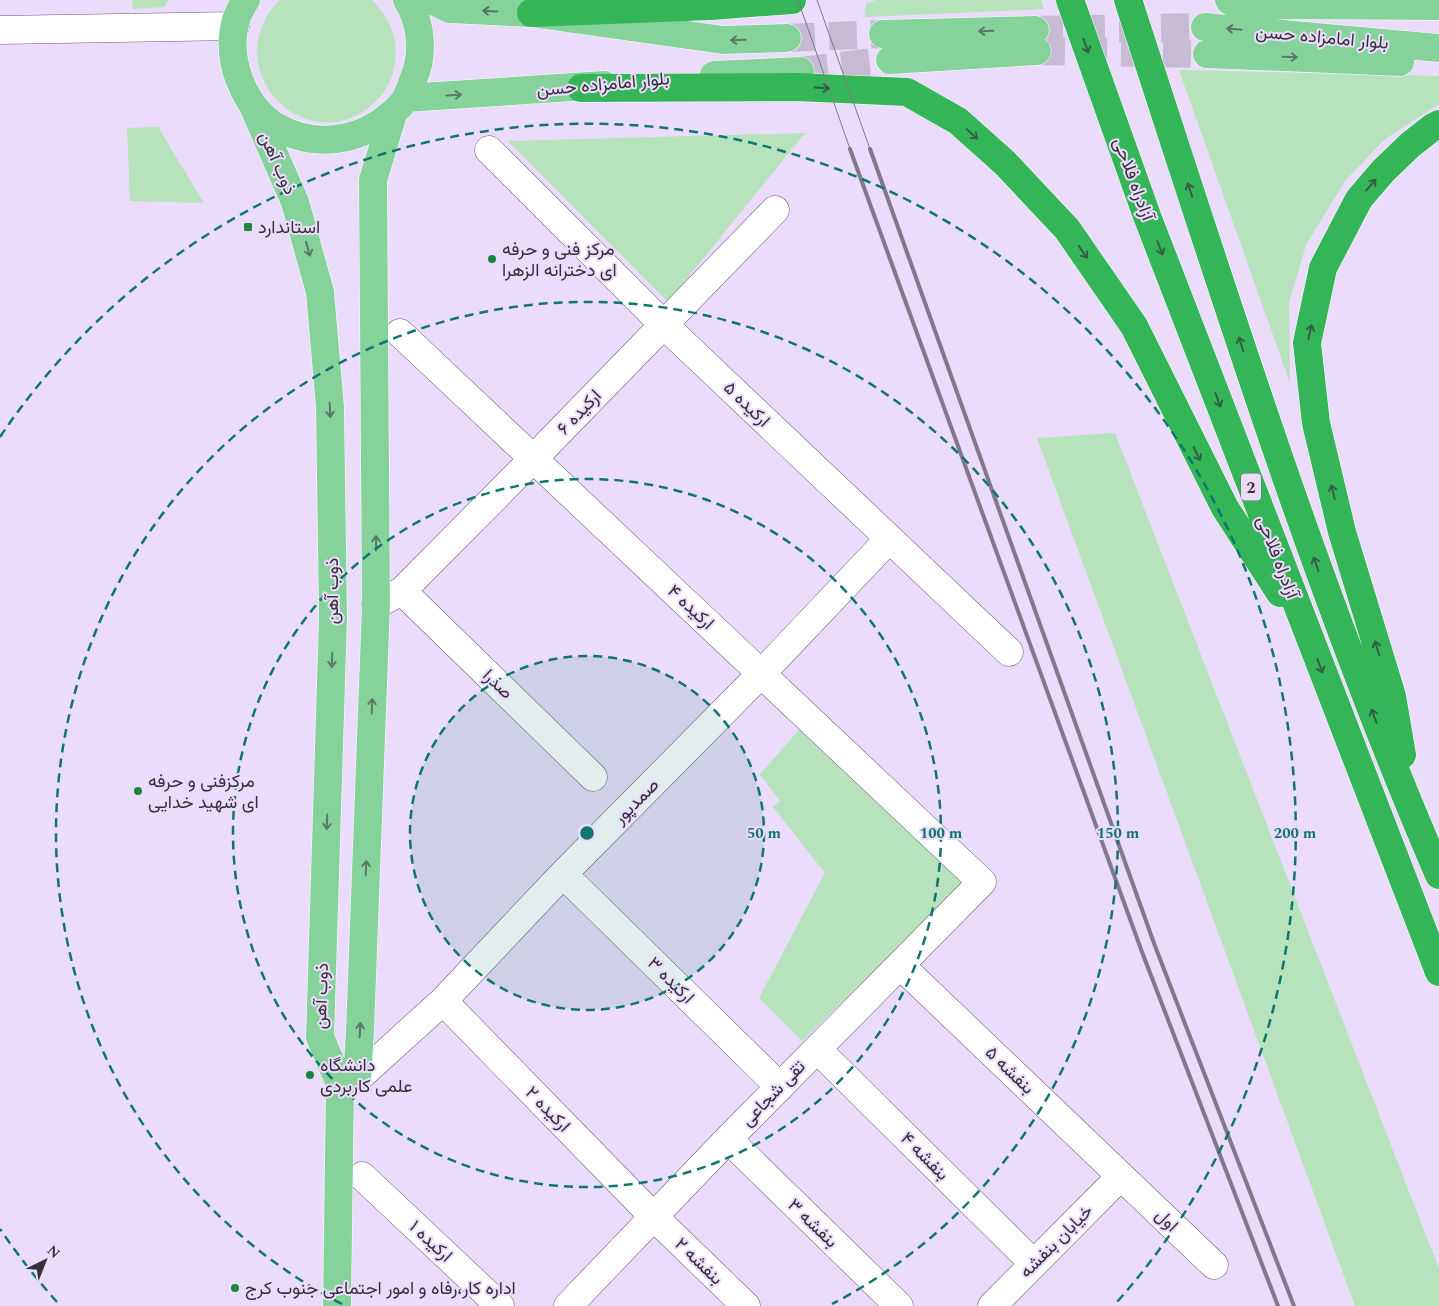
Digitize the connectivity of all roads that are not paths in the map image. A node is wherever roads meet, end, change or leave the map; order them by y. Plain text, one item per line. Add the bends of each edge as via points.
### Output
1 (246, 0) edge
2 (407, 0) edge
3 (431, 0) edge
4 (792, 0) edge
5 (1070, 0) edge
6 (1128, 0) edge
7 (1229, 0) edge
8 (1439, 6) edge
9 (532, 14) junction
10 (235, 26) junction
11 (1205, 27) tunnel mouth
12 (0, 30) edge
13 (787, 38) tunnel mouth
14 (1036, 40) tunnel mouth
15 (887, 47) tunnel mouth
16 (1439, 48) edge
17 (1207, 54) tunnel mouth
18 (1439, 63) edge
19 (800, 71) tunnel mouth
20 (581, 88) junction
21 (253, 106) junction
22 (399, 106) junction
23 (1439, 124) edge
24 (489, 150) dead end
25 (775, 210) dead end
26 (663, 324) junction
27 (400, 332) dead end
28 (533, 459) junction
29 (889, 539) junction
30 (402, 591) junction
31 (376, 605) junction
32 (333, 618) junction
33 (1309, 638) junction
34 (1009, 652) dead end
35 (761, 674) junction
36 (594, 777) dead end
37 (1413, 816) junction
38 (563, 874) junction
39 (1439, 875) edge
40 (982, 882) joint
41 (900, 965) junction
42 (1439, 972) edge
43 (443, 1001) junction
44 (817, 1049) junction
45 (348, 1081) junction
46 (780, 1087) junction
47 (728, 1139) junction
48 (362, 1176) dead end
49 (1121, 1176) junction
50 (653, 1216) junction
51 (1034, 1264) junction
52 (1214, 1265) dead end
53 (337, 1306) edge
54 (500, 1306) edge
55 (568, 1306) edge
56 (746, 1306) edge
57 (899, 1306) edge
58 (993, 1306) edge

1 - 10 main road, ذوب آهن
2 - 22 main road, ذوب آهن via 413,9 420,39 418,70
9 -> 3 main road via 450,9
4 - 9 highway
5 -> 33 highway, آزادراه فلاحی / 2 via 1147,216
37 -> 6 highway, آزادراه فلاحی / 2 via 1329,601
7 - 8 main road via 1264,5
13 -> 9 main road via 723,40
10 - 12 street
10 - 21 main road, ذوب آهن via 232,48 238,78
16 -> 11 main road, بلوار امامزاده حسن
14 - 15 main road
17 -> 18 main road, بلوار امامزاده حسن
19 - 20 main road, بلوار امامزاده حسن via 686,77
22 -> 20 main road, بلوار امامزاده حسن
20 -> 33 highway via 797,87 907,92 958,121 1005,163 1067,229 1129,318 1225,508
21 - 22 main road via 277,127 306,139 337,140 367,132
21 -> 32 main road, ذوب آهن via 295,202 320,292 330,408
31 -> 22 main road, ذوب آهن via 373,180
37 -> 23 highway via 1392,696 1342,532 1316,423 1307,343 1323,268 1359,199 1410,145
24 - 26 street, ارکیده ۵
25 - 26 street, ارکیده ۶
26 - 28 street, ارکیده ۶
26 - 29 street, ارکیده ۵
27 - 28 street, ارکیده ۴
28 - 30 street, ارکیده ۶
28 - 35 street, ارکیده ۴
29 - 34 street, ارکیده ۵
29 - 35 street, صمدپور
30 - 31 street, ارکیده ۶
30 - 36 street, صدرا
31 - 32 main road
45 -> 31 main road, ذوب آهن
32 -> 45 main road, ذوب آهن via 320,1037
33 -> 42 highway, آزادراه فلاحی / 2
35 - 38 street, صمدپور
35 - 40 street, ارکیده ۴
37 - 39 highway, آزادراه فلاحی / 2
38 - 43 street, صمدپور
38 - 46 street, ارکیده ۳
40 - 41 street, تقی شجاعی
41 - 44 street, تقی شجاعی
41 - 49 street, بنفشه ۵
43 - 45 street, صمدپور
43 - 50 street, ارکیده ۲
44 - 46 street, تقی شجاعی
44 - 51 street, بنفشه ۴
45 - 53 main road, ذوب آهن
46 - 47 street, تقی شجاعی
47 - 50 street, تقی شجاعی
47 - 57 street, بنفشه ۳
48 - 54 street, ارکیده ۱
49 - 51 street, خیابان بنفشه
49 - 52 street, اول
50 - 55 street, تقی شجاعی
50 - 56 street, بنفشه ۲
51 - 58 street, خیابان بنفشه

